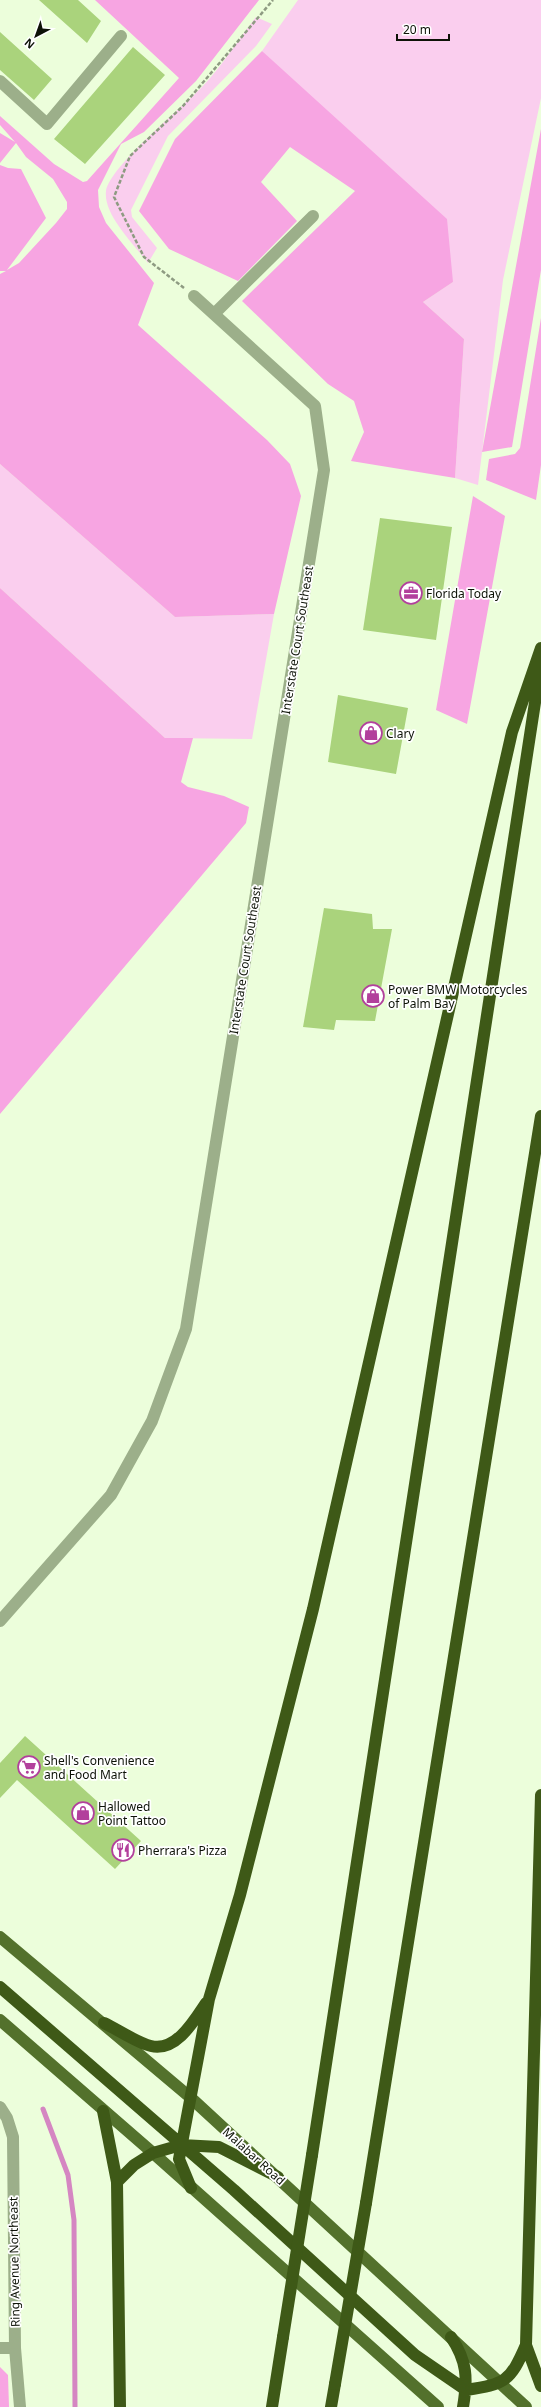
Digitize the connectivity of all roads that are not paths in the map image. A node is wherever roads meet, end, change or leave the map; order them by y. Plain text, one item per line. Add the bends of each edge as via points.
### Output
1 (120, 36) dead end
2 (0, 82) edge
3 (313, 216) dead end
4 (194, 296) road end
5 (214, 314) junction
6 (541, 648) edge
7 (541, 661) edge
8 (541, 1116) edge
9 (0, 1621) edge
10 (541, 1795) edge
11 (0, 1937) edge
12 (0, 1988) edge
13 (209, 1999) junction
14 (0, 2020) edge
15 (104, 2023) junction
16 (191, 2098) junction
17 (0, 2108) edge
18 (103, 2112) junction
19 (181, 2145) junction
20 (153, 2153) junction
21 (278, 2177) junction
22 (117, 2182) junction
23 (191, 2188) junction
24 (451, 2336) junction
25 (526, 2345) junction
26 (0, 2348) edge
27 (16, 2348) junction
28 (501, 2383) junction
29 (541, 2386) edge
30 (466, 2390) junction
31 (20, 2407) edge
32 (120, 2407) edge
33 (272, 2407) edge
34 (331, 2407) edge
35 (438, 2407) edge
36 (463, 2407) edge
37 (526, 2407) edge

1 - 2 street via 47,124
3 - 5 street
4 - 5 street, Interstate Court Southeast
5 - 9 street, Interstate Court Southeast via 315,406 324,470 186,1329 152,1421 111,1495
6 - 13 highway via 512,732 313,1609 240,1895
7 - 33 highway, bridge
8 - 34 highway, bridge
10 - 25 highway
11 - 15 main road, Malabar Road
12 - 19 highway
13 - 15 highway via 194,2021 169,2044 151,2046
13 - 16 highway
14 - 18 main road
15 - 16 main road, Malabar Road
16 - 19 highway
16 - 21 main road, Malabar Road
17 - 27 street, Ring Avenue Northeast via 7,2118 12,2137
18 - 20 main road
18 - 22 highway
19 - 20 highway
19 - 21 highway via 219,2147
19 - 23 highway via 180,2159
19 - 30 highway via 415,2355
20 - 22 highway via 134,2165
20 - 23 main road
21 - 24 main road, Malabar Road
22 - 32 highway
23 - 35 main road
24 - 28 main road, Malabar Road
24 - 30 highway via 462,2354
25 - 28 highway via 516,2369
25 - 29 highway
26 - 27 street
27 - 31 street, Ring Avenue Northeast
28 - 30 highway
28 - 37 main road, Malabar Road
30 - 36 highway

